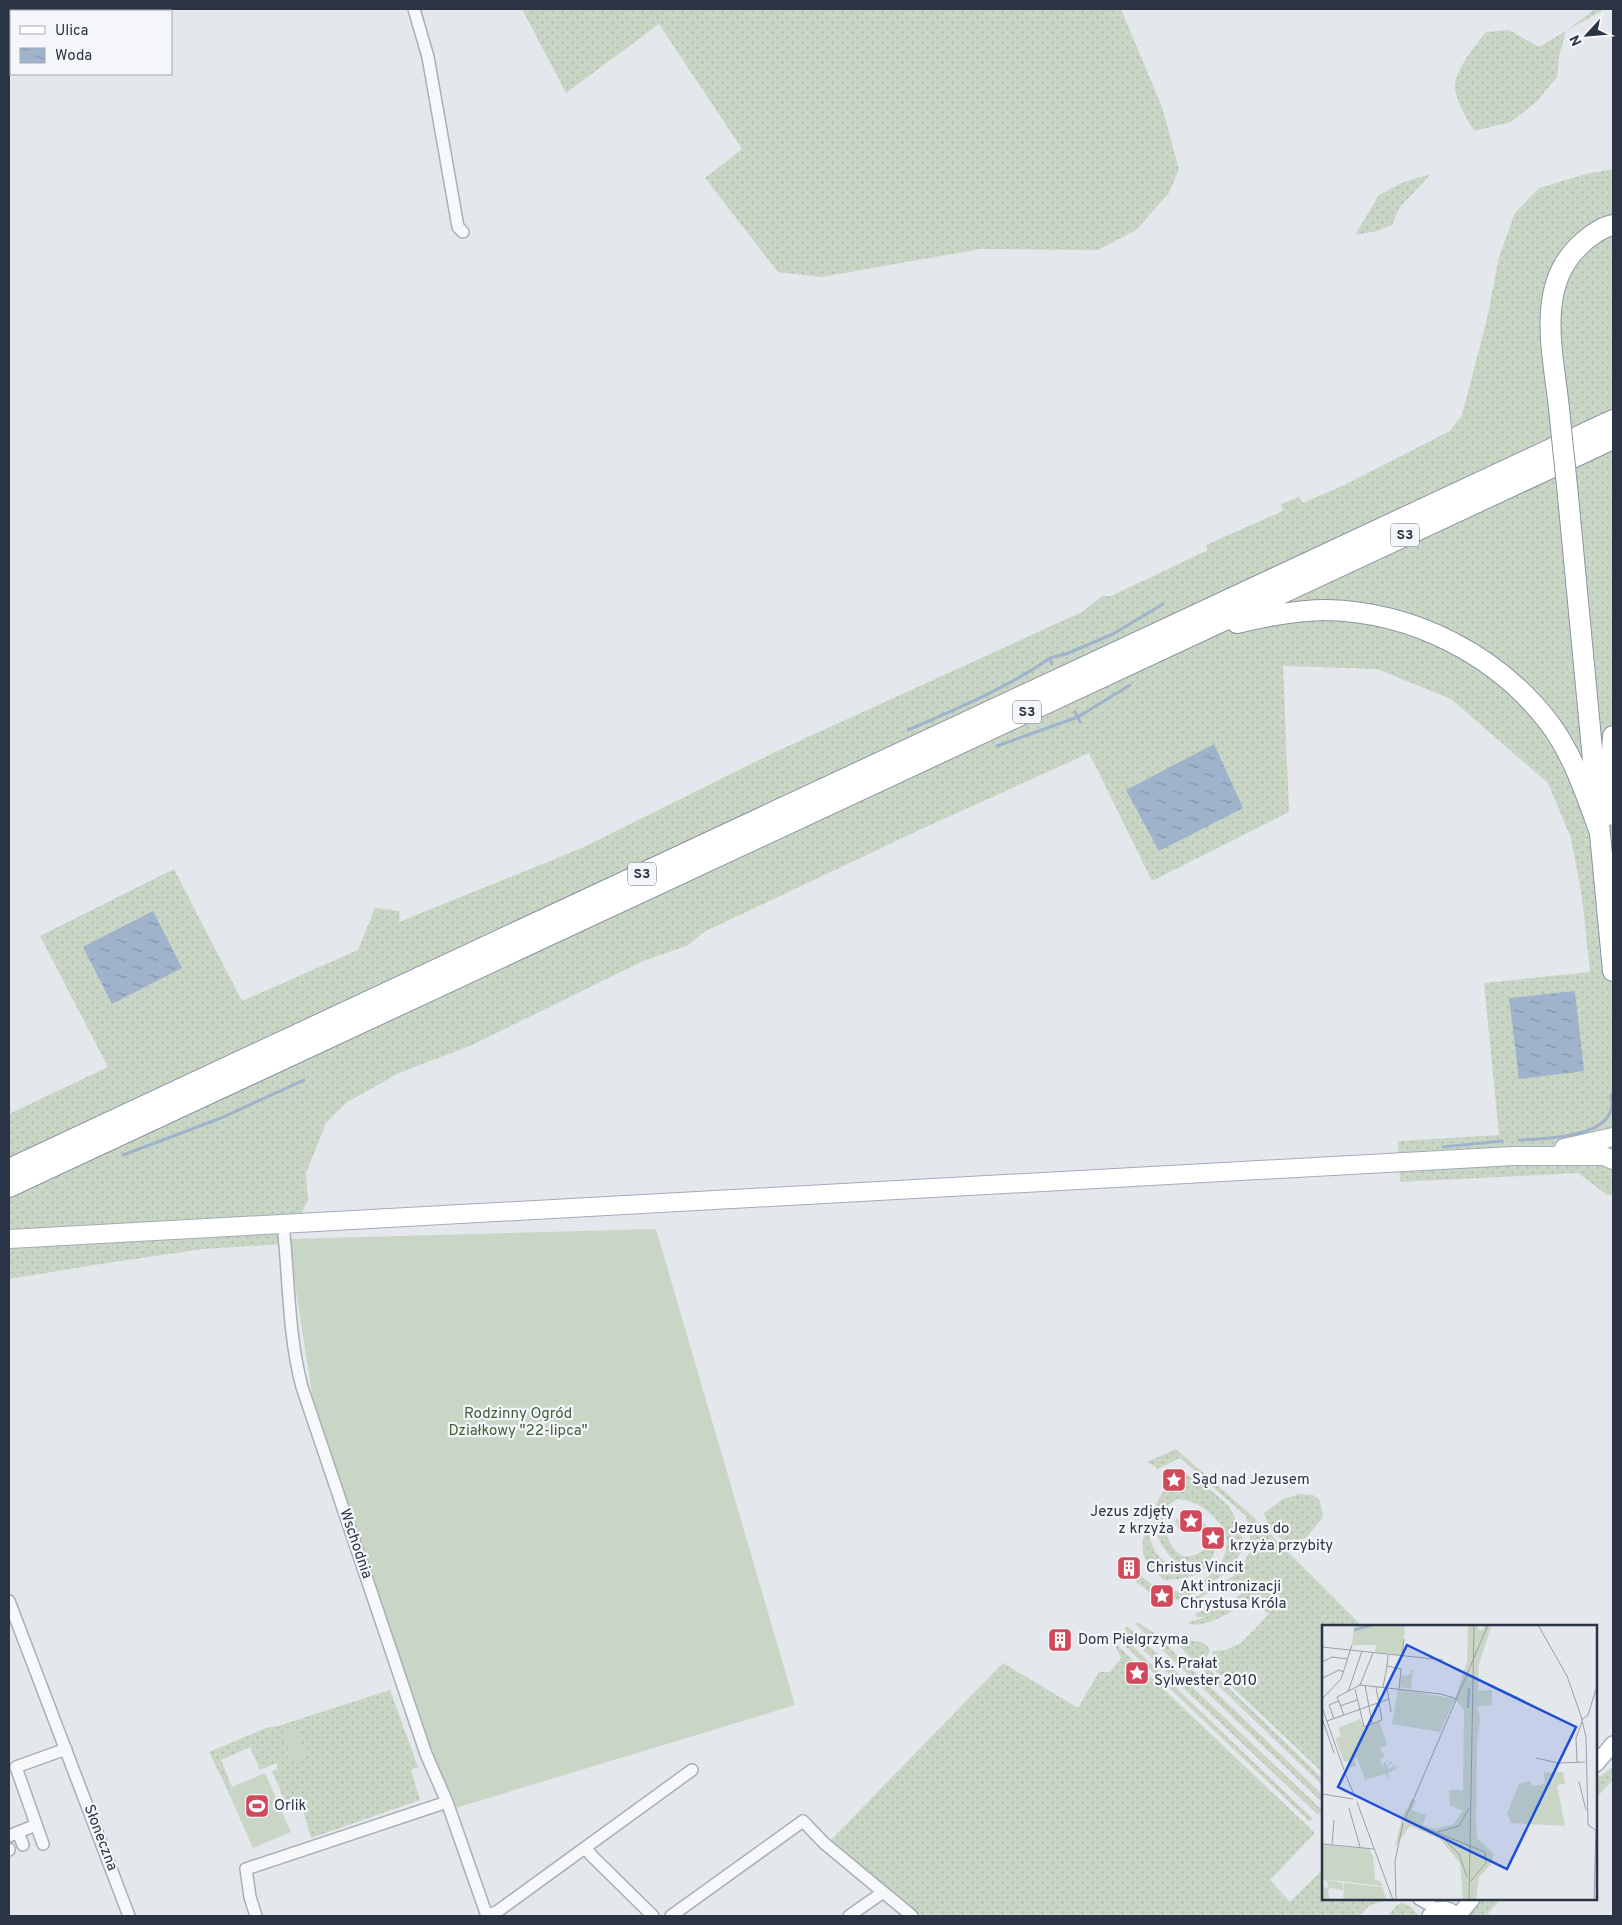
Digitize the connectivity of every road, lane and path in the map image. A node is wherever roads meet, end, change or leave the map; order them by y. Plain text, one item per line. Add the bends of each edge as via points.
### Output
1 (414, 9) edge
2 (1613, 225) edge
3 (463, 232) dead end
4 (1613, 238) edge
5 (1564, 407) junction
6 (1613, 420) edge
7 (1613, 439) edge
8 (1198, 632) junction
9 (1613, 736) edge
10 (1603, 823) junction
11 (1613, 875) edge
12 (1613, 971) edge
13 (1613, 1137) edge
14 (1522, 1156) junction
15 (1613, 1159) edge
16 (9, 1169) edge
17 (9, 1187) edge
18 (283, 1224) junction
19 (9, 1239) edge
20 (9, 1601) edge
21 (1613, 1744) edge
22 (68, 1754) junction
23 (1597, 1763) edge
24 (12, 1768) edge
25 (692, 1770) dead end
26 (447, 1802) junction
27 (36, 1825) junction
28 (14, 1834) edge
29 (43, 1844) dead end
30 (23, 1845) dead end
31 (586, 1848) junction
32 (882, 1892) junction
33 (1416, 1900) edge
34 (1421, 1900) edge
35 (1458, 1900) edge
36 (1470, 1900) edge
37 (1443, 1914) edge
38 (129, 1916) edge
39 (256, 1916) edge
40 (487, 1916) edge
41 (653, 1916) edge
42 (671, 1916) edge
43 (850, 1916) edge
44 (912, 1916) edge

1 - 3 street via 428,57 458,227
2 - 5 highway via 1588,237 1569,255 1557,278 1550,324
4 - 5 highway via 1594,246 1568,281 1562,302
5 - 10 highway
6 - 16 highway, S3
7 - 8 highway, S3
8 - 10 highway via 1283,614 1328,610 1368,614 1430,631 1461,646 1499,671 1530,700 1550,725
8 - 17 highway, S3
9 - 10 highway
10 - 11 highway
10 - 12 highway
13 - 14 main road
13 - 15 main road
14 - 15 main road via 1604,1156
14 - 18 main road
18 - 19 main road
18 - 26 street, Wschodnia via 302,1387 426,1754
20 - 22 street, Słoneczna
21 - 23 street
22 - 24 street
22 - 38 street, Słoneczna
24 - 27 street
25 - 31 street
26 - 39 street via 246,1869
26 - 40 street, Wschodnia
27 - 28 street
27 - 29 street
28 - 30 street
31 - 40 street
31 - 41 street
32 - 42 street via 803,1821
32 - 43 street
32 - 44 street
33 - 37 street
34 - 37 street
35 - 37 street
36 - 37 street

